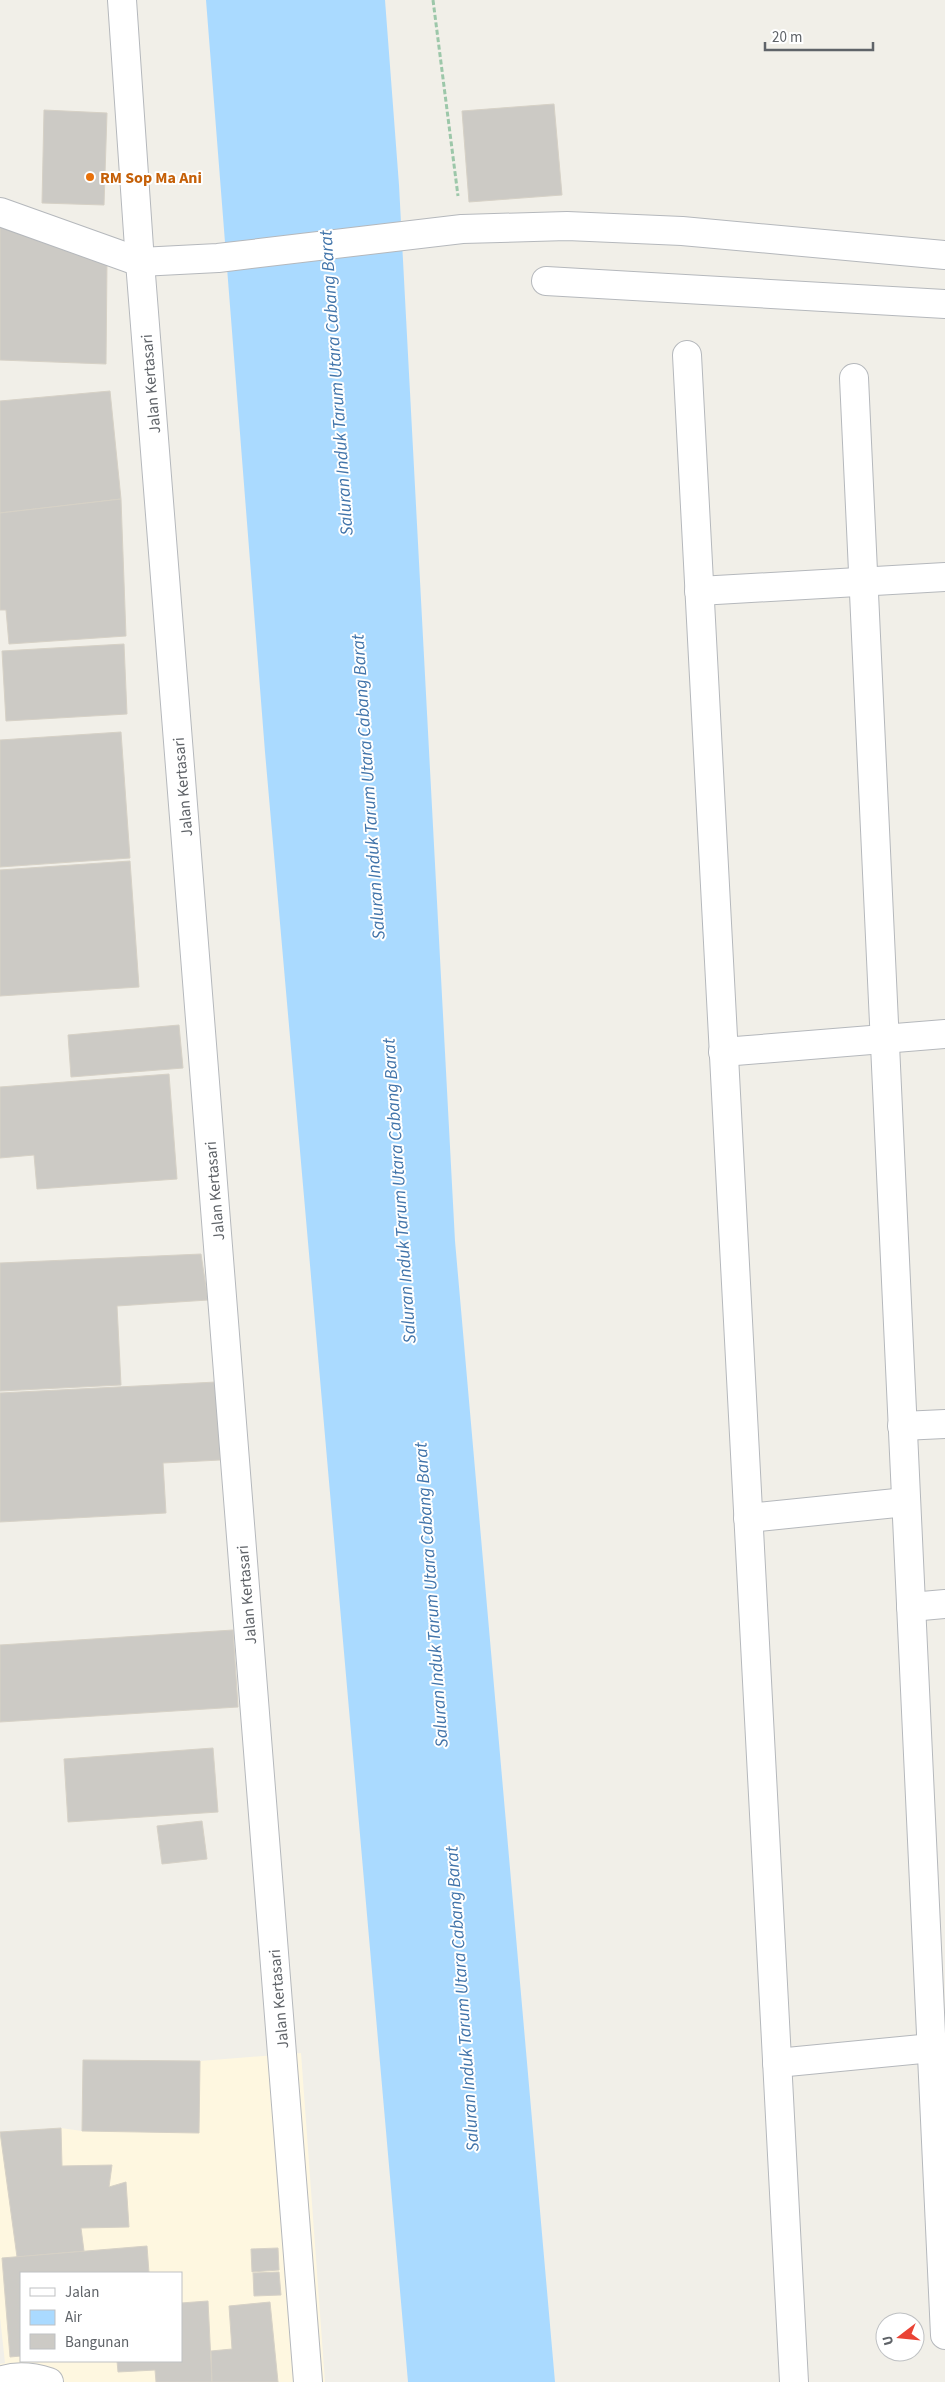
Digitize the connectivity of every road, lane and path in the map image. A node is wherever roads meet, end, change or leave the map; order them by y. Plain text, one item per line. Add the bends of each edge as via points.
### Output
1 (122, 0) edge
2 (433, 0) edge
3 (0, 212) edge
4 (462, 229) junction
5 (945, 255) edge
6 (140, 262) junction
7 (546, 281) dead end
8 (945, 304) edge
9 (687, 355) dead end
10 (854, 378) dead end
11 (945, 577) edge
12 (863, 580) junction
13 (700, 591) junction
14 (945, 1034) edge
15 (885, 1038) junction
16 (723, 1052) junction
17 (945, 1424) edge
18 (902, 1426) junction
19 (906, 1502) junction
20 (748, 1518) junction
21 (945, 1604) edge
22 (911, 1607) junction
23 (932, 2048) junction
24 (777, 2063) junction
25 (945, 2335) edge
26 (0, 2382) edge
27 (49, 2382) edge
28 (308, 2382) edge
29 (794, 2382) edge

1 - 6 street, Jalan Kertasari
2 - 4 path
3 - 6 street
4 - 5 street via 559,226 682,231
4 - 6 street via 218,258
6 - 28 street, Jalan Kertasari
7 - 8 street
9 - 13 street
10 - 12 street
11 - 12 street
12 - 13 street
12 - 15 street
13 - 16 street
14 - 15 street
15 - 16 street
15 - 18 street
16 - 20 street
17 - 18 street
18 - 19 street
19 - 20 street
19 - 22 street
20 - 24 street
21 - 22 street
22 - 23 street
23 - 24 street
23 - 25 street
24 - 29 street
26 - 27 street via 8,2378 32,2377

